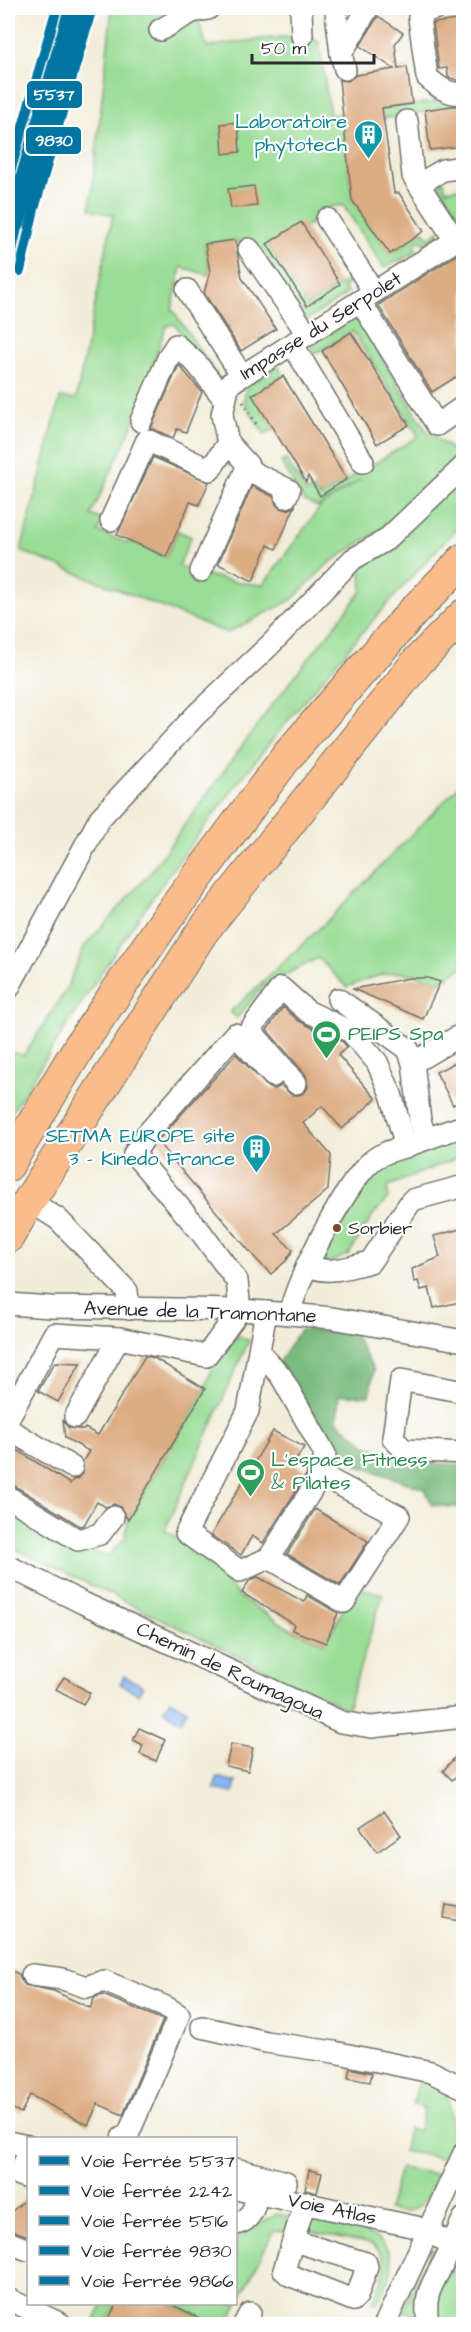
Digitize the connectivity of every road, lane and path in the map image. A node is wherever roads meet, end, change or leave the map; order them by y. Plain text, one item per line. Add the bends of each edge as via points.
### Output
1 (212, 8) edge
2 (301, 8) edge
3 (368, 8) edge
4 (436, 8) edge
5 (336, 12) dead end
6 (160, 30) dead end
7 (302, 36) dead end
8 (464, 93) edge
9 (407, 121) dead end
10 (464, 167) edge
11 (419, 184) junction
12 (327, 219) dead end
13 (459, 237) edge
14 (249, 249) dead end
15 (187, 290) dead end
16 (367, 297) junction
17 (300, 340) junction
18 (242, 376) junction
19 (225, 400) junction
20 (464, 406) edge
21 (141, 421) dead end
22 (228, 443) junction
23 (363, 462) dead end
24 (464, 466) edge
25 (246, 469) junction
26 (286, 498) dead end
27 (111, 520) dead end
28 (464, 559) edge
29 (201, 571) dead end
30 (464, 615) edge
31 (8, 988) edge
32 (338, 999) dead end
33 (464, 1033) edge
34 (413, 1063) junction
35 (273, 1076) dead end
36 (296, 1083) dead end
37 (464, 1126) edge
38 (426, 1139) junction
39 (406, 1147) junction
40 (8, 1165) edge
41 (464, 1186) edge
42 (29, 1201) junction
43 (8, 1237) edge
44 (307, 1265) junction
45 (8, 1304) edge
46 (129, 1309) junction
47 (240, 1310) junction
48 (266, 1312) junction
49 (290, 1314) junction
50 (119, 1338) junction
51 (464, 1341) edge
52 (260, 1353) junction
53 (464, 1392) edge
54 (75, 1417) dead end
55 (8, 1419) edge
56 (8, 1429) edge
57 (464, 1454) edge
58 (72, 1467) dead end
59 (321, 1475) junction
60 (8, 1497) edge
61 (113, 1517) dead end
62 (269, 1558) junction
63 (8, 1566) edge
64 (464, 1717) edge
65 (32, 1975) dead end
66 (202, 2027) dead end
67 (464, 2088) edge
68 (125, 2137) edge
69 (8, 2142) edge
70 (27, 2146) edge
71 (464, 2153) edge
72 (27, 2157) edge
73 (237, 2169) edge
74 (27, 2178) edge
75 (286, 2182) dead end
76 (237, 2189) edge
77 (257, 2193) junction
78 (305, 2202) junction
79 (464, 2218) edge
80 (237, 2224) edge
81 (429, 2231) junction
82 (294, 2241) dead end
83 (8, 2242) edge
84 (458, 2246) edge
85 (27, 2250) edge
86 (8, 2299) edge
87 (61, 2325) edge
88 (385, 2325) edge
89 (428, 2325) edge

1 - 6 street via 192,12
2 - 7 street
3 - 5 street via 343,61
4 - 8 street via 419,18 427,76 438,87
9 - 11 street via 412,176
10 - 11 street via 443,170
11 - 13 street
12 - 16 street
13 - 16 street, Impasse du Serpolet
14 - 17 street
15 - 18 street
16 - 17 street, Impasse du Serpolet
16 - 20 street via 437,425
17 - 18 street, Impasse du Serpolet
17 - 23 street
18 - 19 street, Impasse du Serpolet via 229,384
19 - 21 street via 176,345
19 - 22 street, Impasse du Serpolet via 222,415
22 - 25 street via 248,465
22 - 27 street via 210,470 147,440
24 - 31 street via 386,540 353,559 196,715 100,818
25 - 26 street via 289,490
25 - 29 street
28 - 40 highway via 288,755 165,921 81,1044
30 - 42 highway via 418,661 202,932
32 - 34 street via 408,1049
33 - 34 street
34 - 38 street
35 - 47 street via 235,1034 146,1135 134,1154 237,1281
36 - 39 street via 250,1030 281,988 307,1011 351,1032 377,1062
37 - 38 street
38 - 39 street
39 - 44 street via 385,1153 361,1171
41 - 44 street via 412,1200 370,1262 322,1272
42 - 43 highway
42 - 46 street via 58,1219 127,1291
44 - 49 street
45 - 46 street, Avenue de la Tramontane
46 - 47 street, Avenue de la Tramontane
47 - 48 street, Avenue de la Tramontane
47 - 50 street via 206,1356
48 - 49 street, Avenue de la Tramontane
48 - 52 street
49 - 51 street, Avenue de la Tramontane via 332,1317
50 - 54 street
50 - 55 street via 54,1334
52 - 59 street via 280,1376 325,1454
52 - 62 street via 248,1411 186,1533 240,1571
53 - 57 street via 401,1380 393,1438 404,1449
56 - 58 street
59 - 62 street
59 - 62 street via 399,1516 344,1602
60 - 61 street via 78,1540 100,1534
63 - 64 street, Chemin de Roumagoua via 341,1722 371,1727
65 - 68 street via 86,1987 104,1981 179,2015
66 - 67 street via 431,2072
69 - 70 street
71 - 81 street
72 - 74 street via 20,2175
73 - 75 street
76 - 77 street, Voie Atlas
77 - 78 street, Voie Atlas
77 - 80 street via 255,2209
78 - 81 street, Voie Atlas
78 - 82 street
79 - 84 street
81 - 84 street, Voie Atlas
81 - 88 street
83 - 85 street
84 - 89 street via 430,2286 426,2303
86 - 87 street

